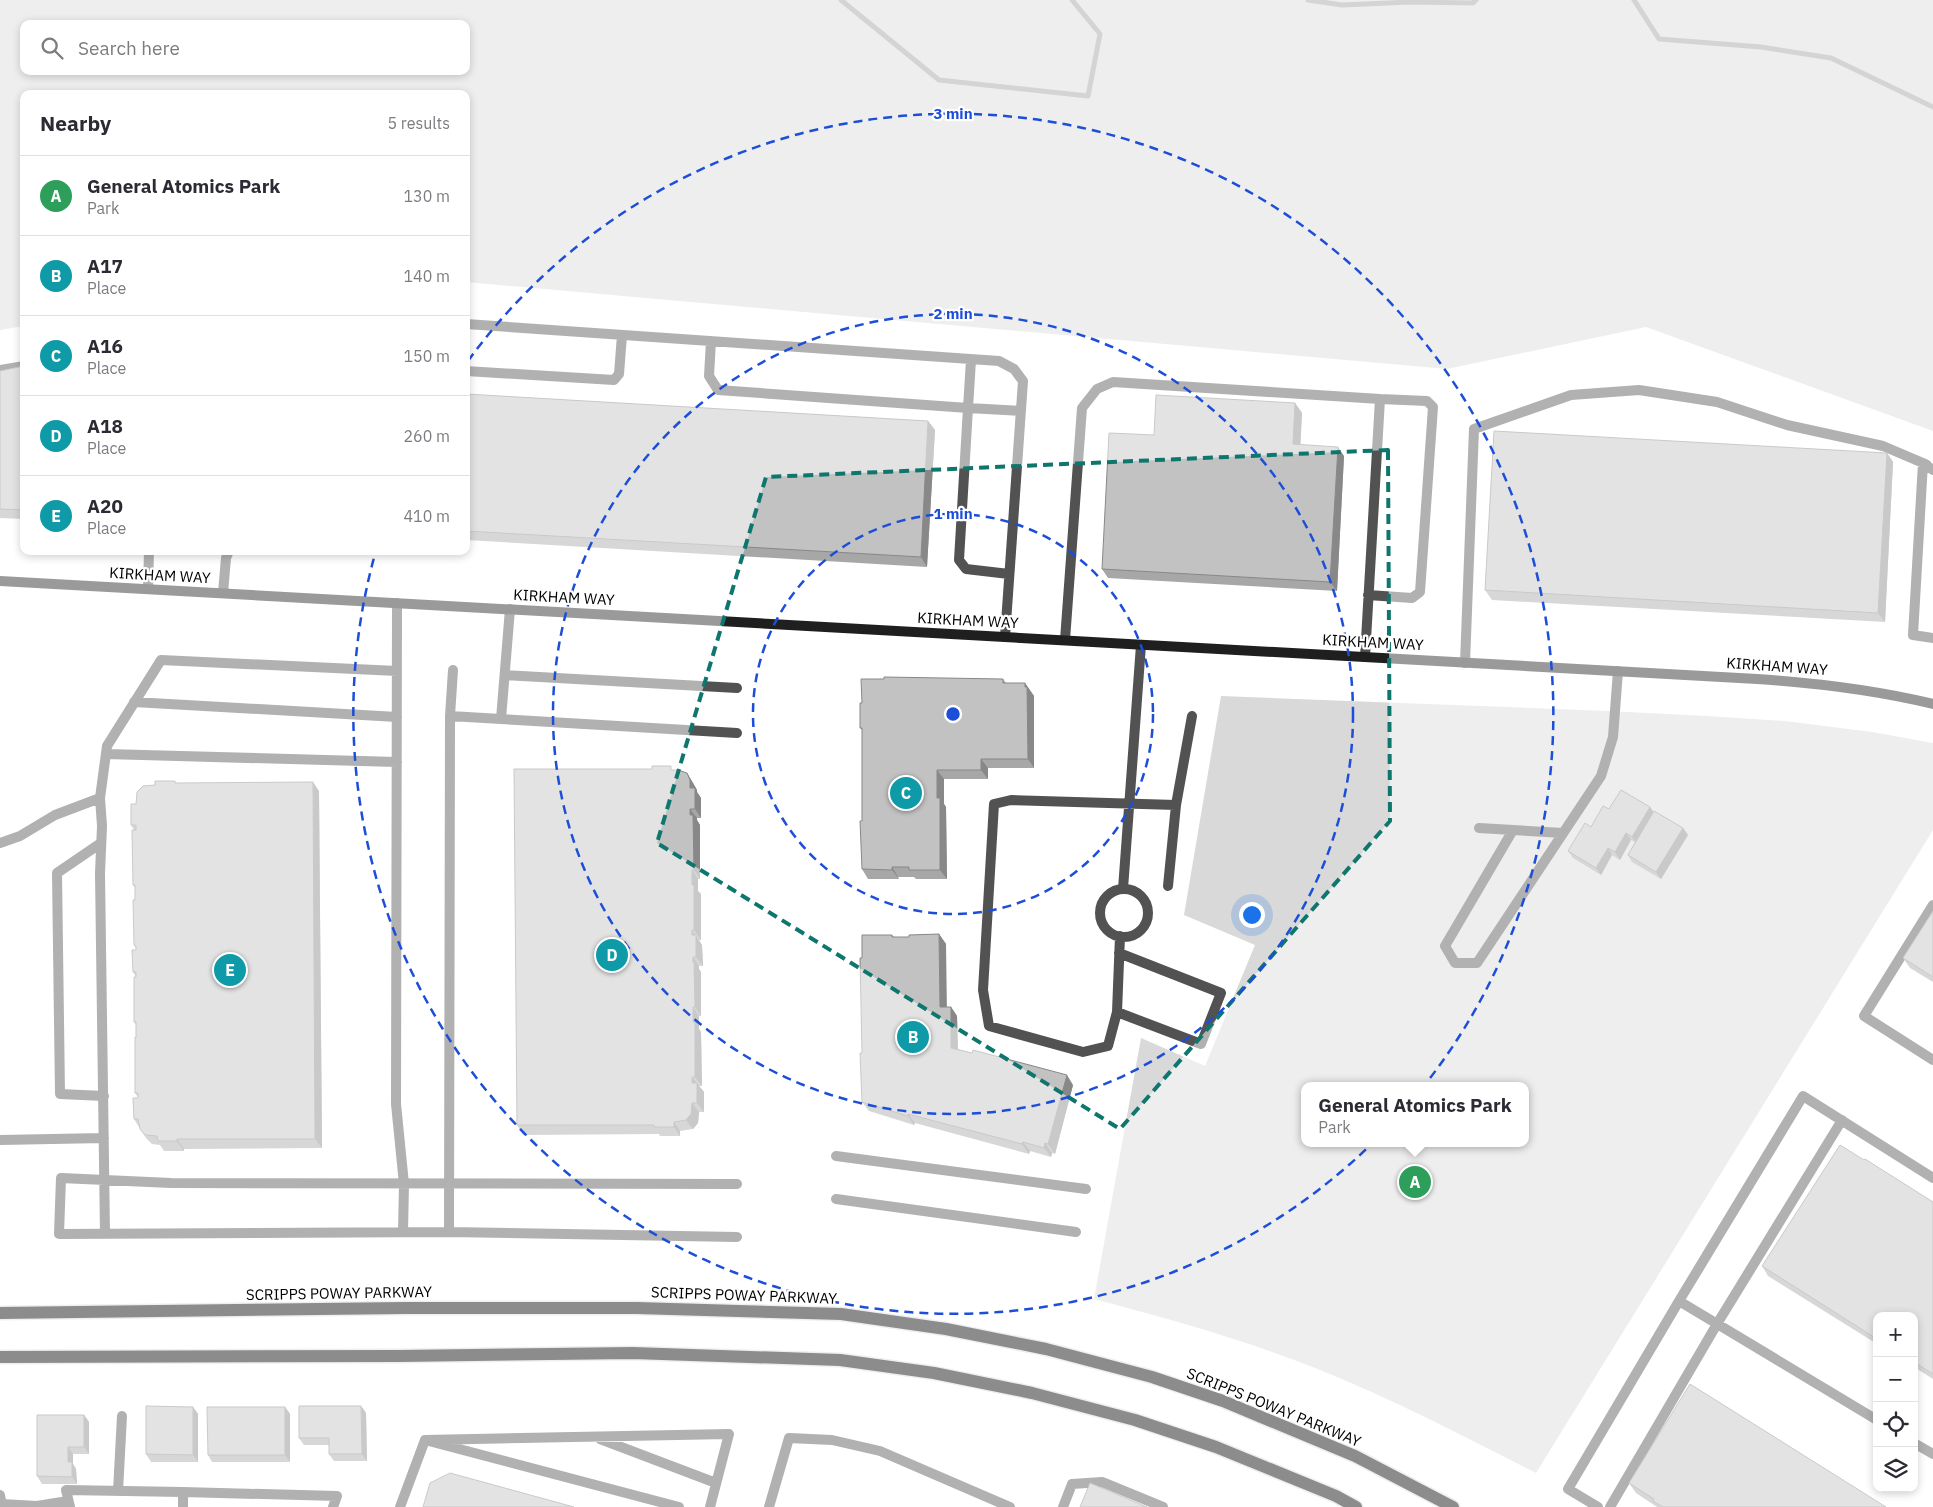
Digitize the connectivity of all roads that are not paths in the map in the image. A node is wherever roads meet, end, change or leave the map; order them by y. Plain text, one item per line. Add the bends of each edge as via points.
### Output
1 (470, 324) edge
2 (622, 335) junction
3 (711, 341) junction
4 (971, 360) junction
5 (20, 367) edge
6 (0, 370) edge
7 (470, 371) edge
8 (1380, 399) junction
9 (968, 408) junction
10 (1021, 411) junction
11 (1930, 467) edge
12 (149, 555) edge
13 (227, 555) edge
14 (1009, 574) junction
15 (0, 581) edge
16 (148, 589) junction
17 (223, 593) junction
18 (1368, 595) junction
19 (397, 603) junction
20 (510, 609) junction
21 (1004, 637) junction
22 (1933, 638) edge
23 (1064, 640) junction
24 (1141, 645) junction
25 (1365, 657) junction
26 (1465, 663) junction
27 (453, 670) dead end
28 (397, 671) junction
29 (1618, 671) junction
30 (505, 675) junction
31 (736, 688) dead end
32 (134, 702) junction
33 (1933, 704) edge
34 (450, 716) junction
35 (1192, 716) dead end
36 (397, 717) junction
37 (501, 719) junction
38 (737, 733) dead end
39 (106, 754) junction
40 (397, 762) junction
41 (100, 798) junction
42 (1129, 802) junction
43 (1176, 805) junction
44 (1479, 828) dead end
45 (1513, 830) junction
46 (1563, 833) junction
47 (0, 843) edge
48 (101, 843) junction
49 (1168, 886) dead end
50 (1122, 889) junction
51 (1933, 905) edge
52 (1120, 936) junction
53 (1119, 953) junction
54 (1117, 1012) junction
55 (1933, 1060) edge
56 (104, 1096) junction
57 (1842, 1120) junction
58 (104, 1138) junction
59 (0, 1140) edge
60 (836, 1156) dead end
61 (1933, 1178) edge
62 (105, 1180) junction
63 (404, 1184) junction
64 (450, 1184) junction
65 (737, 1184) dead end
66 (1086, 1189) dead end
67 (836, 1199) dead end
68 (403, 1232) junction
69 (449, 1232) junction
70 (1076, 1232) dead end
71 (105, 1234) junction
72 (737, 1237) dead end
73 (1678, 1301) junction
74 (0, 1313) edge
75 (1717, 1324) junction
76 (0, 1357) edge
77 (122, 1416) dead end
78 (1873, 1418) edge
79 (594, 1437) junction
80 (425, 1440) junction
81 (1918, 1445) edge
82 (1933, 1454) edge
83 (716, 1483) junction
84 (118, 1491) junction
85 (183, 1492) junction
86 (1, 1502) edge
87 (69, 1504) edge
88 (183, 1507) edge
89 (332, 1507) edge
90 (400, 1507) edge
91 (679, 1507) edge
92 (710, 1507) edge
93 (769, 1507) edge
94 (1010, 1507) edge
95 (1063, 1507) edge
96 (1163, 1507) edge
97 (1356, 1507) edge
98 (1453, 1507) edge
99 (1598, 1507) edge
100 (1610, 1507) edge

1 - 2 lane
2 - 3 lane
2 - 7 lane via 620,374 614,380
3 - 4 lane
3 - 9 lane via 709,376 718,390
4 - 9 lane
4 - 10 lane via 999,361 1014,369 1023,381
5 - 6 lane
8 - 18 lane
8 - 18 lane via 1427,401 1433,407 1420,592 1412,598
8 - 23 lane via 1113,382 1097,389 1082,408
9 - 10 lane
9 - 14 lane via 959,560 966,569
10 - 14 lane
11 - 22 lane via 1913,635
11 - 26 lane via 1883,446 1787,425 1717,402 1639,390 1571,395 1474,428
12 - 16 lane
13 - 17 lane
14 - 21 lane
15 - 16 main road, KIRKHAM WAY
16 - 17 main road, KIRKHAM WAY
17 - 19 main road, KIRKHAM WAY
18 - 25 lane
19 - 20 main road, KIRKHAM WAY
19 - 28 lane
20 - 21 main road, KIRKHAM WAY
20 - 30 lane
21 - 23 main road, KIRKHAM WAY
23 - 24 main road, KIRKHAM WAY
24 - 25 main road, KIRKHAM WAY
24 - 42 lane
25 - 26 main road, KIRKHAM WAY
26 - 29 main road, KIRKHAM WAY
27 - 34 lane
28 - 32 lane via 161,660
28 - 36 lane
29 - 33 main road, KIRKHAM WAY via 1835,685
29 - 46 lane via 1612,737 1601,776
30 - 31 lane
30 - 37 lane
32 - 36 lane
32 - 39 lane via 106,746
34 - 37 lane
34 - 64 lane
35 - 43 lane
36 - 40 lane
37 - 38 lane
39 - 40 lane
39 - 41 lane
40 - 63 lane via 396,1104
41 - 47 lane via 55,815 20,836
41 - 48 lane
42 - 43 lane
42 - 50 lane
42 - 54 lane via 1011,800 994,804 983,990 988,1026 1083,1052 1108,1046
43 - 49 lane
44 - 45 lane
45 - 46 lane
45 - 46 lane via 1445,946 1455,963 1477,963
48 - 56 lane
48 - 56 lane via 57,873 60,1094
50 - 52 lane via 1108,894 1100,907 1106,929
50 - 52 lane via 1137,892 1147,904 1148,911 1140,931 1127,937
51 - 55 lane via 1864,1016
52 - 53 lane
53 - 54 lane
53 - 54 lane via 1221,993 1201,1044
56 - 58 lane
57 - 61 lane
57 - 73 lane via 1803,1096
57 - 75 lane
58 - 59 lane
58 - 62 lane
60 - 66 lane
62 - 63 lane
62 - 71 lane
62 - 71 lane via 61,1178 59,1234
63 - 64 lane
63 - 68 lane
64 - 65 lane
64 - 69 lane
67 - 70 lane
68 - 69 lane
68 - 71 lane
69 - 72 lane
73 - 75 lane
73 - 99 lane via 1568,1488
74 - 98 main road, SCRIPPS POWAY PARKWAY via 637,1308 841,1314 946,1329 1037,1347 1152,1377 1223,1401 1355,1456
75 - 78 lane
75 - 100 lane
76 - 97 main road via 633,1352 840,1360 934,1373 1032,1393 1135,1420 1216,1447
77 - 84 lane
79 - 80 lane
79 - 83 lane
79 - 83 lane via 729,1434
80 - 90 lane
80 - 91 lane
81 - 82 lane
83 - 92 lane
84 - 85 lane
84 - 87 lane via 66,1490
85 - 88 lane
85 - 89 lane via 337,1496
86 - 87 lane via 37,1506
93 - 94 lane via 790,1438 832,1440 880,1451
95 - 96 lane via 1072,1484 1102,1482

